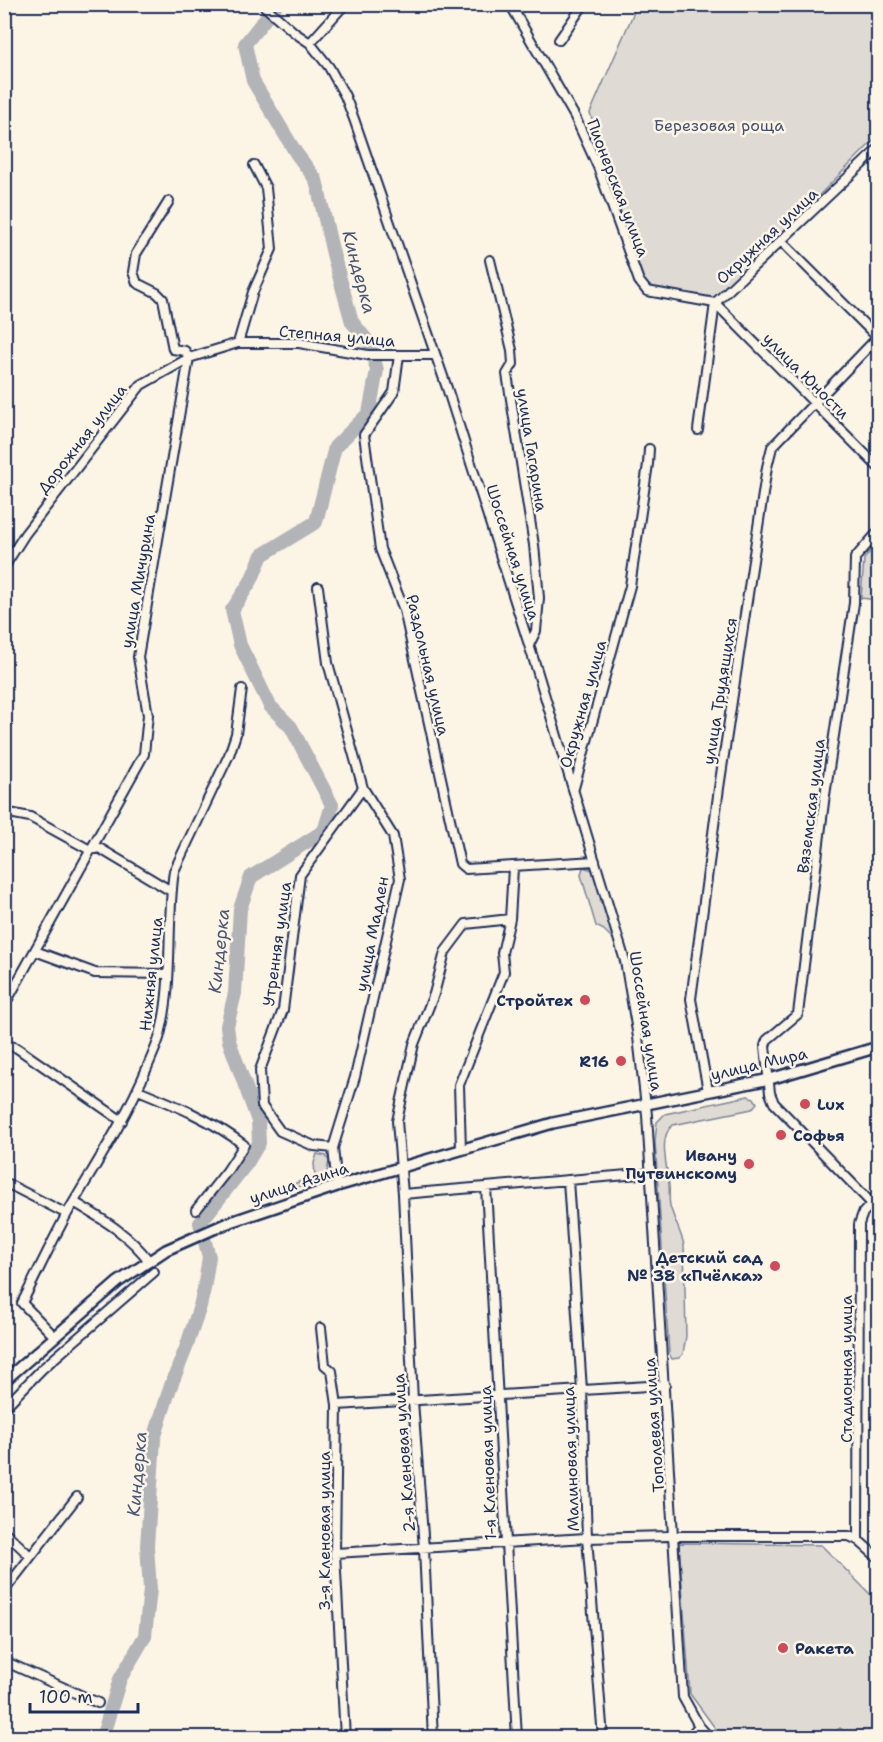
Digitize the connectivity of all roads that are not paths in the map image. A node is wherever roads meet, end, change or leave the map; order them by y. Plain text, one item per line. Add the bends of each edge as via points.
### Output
1 (262, 4) edge
2 (345, 4) edge
3 (510, 4) edge
4 (584, 4) edge
5 (559, 40) dead end
6 (310, 43) junction
7 (879, 149) edge
8 (254, 165) dead end
9 (169, 201) dead end
10 (782, 242) junction
11 (490, 260) dead end
12 (715, 303) junction
13 (878, 337) edge
14 (238, 343) junction
15 (399, 355) junction
16 (434, 355) junction
17 (189, 358) junction
18 (814, 403) junction
19 (698, 430) dead end
20 (649, 449) dead end
21 (879, 467) edge
22 (879, 532) edge
23 (4, 567) edge
24 (318, 587) dead end
25 (539, 613) junction
26 (521, 621) junction
27 (529, 645) junction
28 (242, 689) dead end
29 (363, 788) junction
30 (573, 789) junction
31 (4, 812) edge
32 (90, 850) junction
33 (595, 861) junction
34 (513, 868) junction
35 (171, 891) junction
36 (510, 920) junction
37 (35, 951) junction
38 (168, 974) junction
39 (4, 1006) edge
40 (4, 1044) edge
41 (879, 1047) edge
42 (770, 1079) junction
43 (138, 1090) junction
44 (708, 1091) junction
45 (646, 1103) junction
46 (122, 1120) junction
47 (333, 1148) junction
48 (461, 1149) junction
49 (399, 1167) junction
50 (651, 1173) junction
51 (568, 1180) junction
52 (4, 1182) edge
53 (337, 1186) junction
54 (486, 1187) junction
55 (403, 1194) junction
56 (74, 1202) junction
57 (872, 1203) junction
58 (196, 1210) dead end
59 (879, 1210) edge
60 (67, 1214) junction
61 (148, 1261) junction
62 (154, 1272) dead end
63 (321, 1328) dead end
64 (55, 1337) junction
65 (4, 1381) edge
66 (665, 1385) junction
67 (582, 1390) junction
68 (499, 1395) junction
69 (413, 1401) junction
70 (337, 1405) junction
71 (4, 1408) edge
72 (77, 1497) dead end
73 (4, 1531) edge
74 (674, 1537) junction
75 (587, 1538) junction
76 (858, 1540) junction
77 (504, 1543) junction
78 (424, 1549) junction
79 (334, 1553) junction
80 (877, 1554) edge
81 (30, 1556) junction
82 (4, 1591) edge
83 (4, 1661) edge
84 (98, 1703) dead end
85 (699, 1726) junction
86 (345, 1737) edge
87 (433, 1737) edge
88 (517, 1737) edge
89 (603, 1737) edge
90 (688, 1737) edge
91 (710, 1737) edge

1 - 6 street, Шоссейная улица
2 - 6 street
3 - 12 street, Пионерская улица via 575,117 598,167 639,281 647,291
4 - 5 street
6 - 16 street, Шоссейная улица via 329,67 351,111
7 - 10 street, Окружная улица
8 - 14 street via 266,188 272,249 253,292
9 - 17 street via 136,254 133,273 137,283 163,299 173,349 185,351
10 - 12 street, Окружная улица
10 - 13 street
11 - 25 street, улица Гагарина via 513,350 513,364 507,374 534,545
12 - 18 street, улица Юности
12 - 19 street, Окружная улица
13 - 18 street, улица Трудящихся
14 - 15 street, Степная улица via 298,343 368,355
14 - 17 street, Дорожная улица
15 - 16 street, Степная улица
15 - 34 street, Раздольная улица via 394,392 364,435 380,549 404,610 460,864 466,869
16 - 26 street, Шоссейная улица
17 - 23 street, Дорожная улица via 141,385 25,534
17 - 32 street, улица Мичурина via 138,657 148,715 144,754
18 - 21 street, улица Юности
18 - 44 street, улица Трудящихся via 772,447 764,488 691,999
20 - 30 street, Окружная улица via 630,586
22 - 42 street, Вяземская улица via 855,558 854,603 798,1014 767,1040
24 - 29 street, улица Мадлен via 328,663
25 - 26 street via 532,620
25 - 27 street, улица Гагарина
26 - 27 street, Шоссейная улица
27 - 30 street, Шоссейная улица
28 - 35 street, Нижняя улица via 229,755 174,871
29 - 47 street, улица Мадлен via 393,836 400,879 355,1077
29 - 47 street, Утренняя улица via 300,875 283,1010 260,1070 262,1107 280,1131 314,1146
30 - 33 street, Шоссейная улица
31 - 32 street via 30,817
32 - 35 street via 99,848
32 - 37 street, улица Мичурина
33 - 34 street, Раздольная улица
33 - 45 street, Шоссейная улица via 626,961
34 - 36 street
35 - 38 street, Нижняя улица
36 - 48 street via 502,953 504,972 459,1085
36 - 49 street, 2-я Кленовая улица via 466,924 445,952 414,1044 397,1121
37 - 38 street via 95,973
37 - 39 street, улица Мичурина
38 - 43 street, Нижняя улица via 160,1036
40 - 46 street via 17,1048
41 - 42 main road, улица Мира
42 - 44 main road, улица Мира
42 - 57 street via 774,1103
43 - 46 street, Нижняя улица
43 - 58 street via 191,1111 244,1145
44 - 45 main road, улица Мира
45 - 48 main road, улица Азина via 553,1123
45 - 50 street, Тополевая улица
46 - 56 street, Нижняя улица
47 - 53 street, улица Мадлен
48 - 49 main road, улица Азина
49 - 53 main road, улица Азина
49 - 55 street, 2-я Кленовая улица
50 - 51 street
50 - 66 street, Тополевая улица
51 - 54 street
51 - 67 street, Малиновая улица
52 - 60 street
53 - 61 main road, улица Азина via 225,1224
54 - 55 street
54 - 68 street, 1-я Кленовая улица
55 - 69 street, 2-я Кленовая улица
56 - 60 street, Нижняя улица
56 - 61 street via 126,1235
57 - 59 street
57 - 76 street, Стадионная улица via 860,1224
60 - 64 street, Нижняя улица via 22,1302
61 - 64 main road, улица Азина via 104,1293
62 - 71 street via 42,1369
63 - 70 street, 3-я Кленовая улица via 325,1365 332,1371
64 - 65 main road, улица Азина
66 - 67 street
66 - 74 street, Тополевая улица
67 - 68 street
67 - 75 street, Малиновая улица
68 - 69 street
68 - 77 street, 1-я Кленовая улица
69 - 70 street
69 - 78 street, 2-я Кленовая улица
70 - 79 street, 3-я Кленовая улица
72 - 81 street
73 - 81 street
74 - 75 street
74 - 76 street via 852,1536
74 - 85 street, Тополевая улица via 683,1697
75 - 77 street
75 - 89 street, Малиновая улица
76 - 80 street
77 - 78 street
77 - 88 street, 1-я Кленовая улица
78 - 79 street
78 - 87 street, 2-я Кленовая улица
79 - 86 street, 3-я Кленовая улица
81 - 82 street
83 - 84 street
85 - 90 street
85 - 91 street, Тополевая улица

